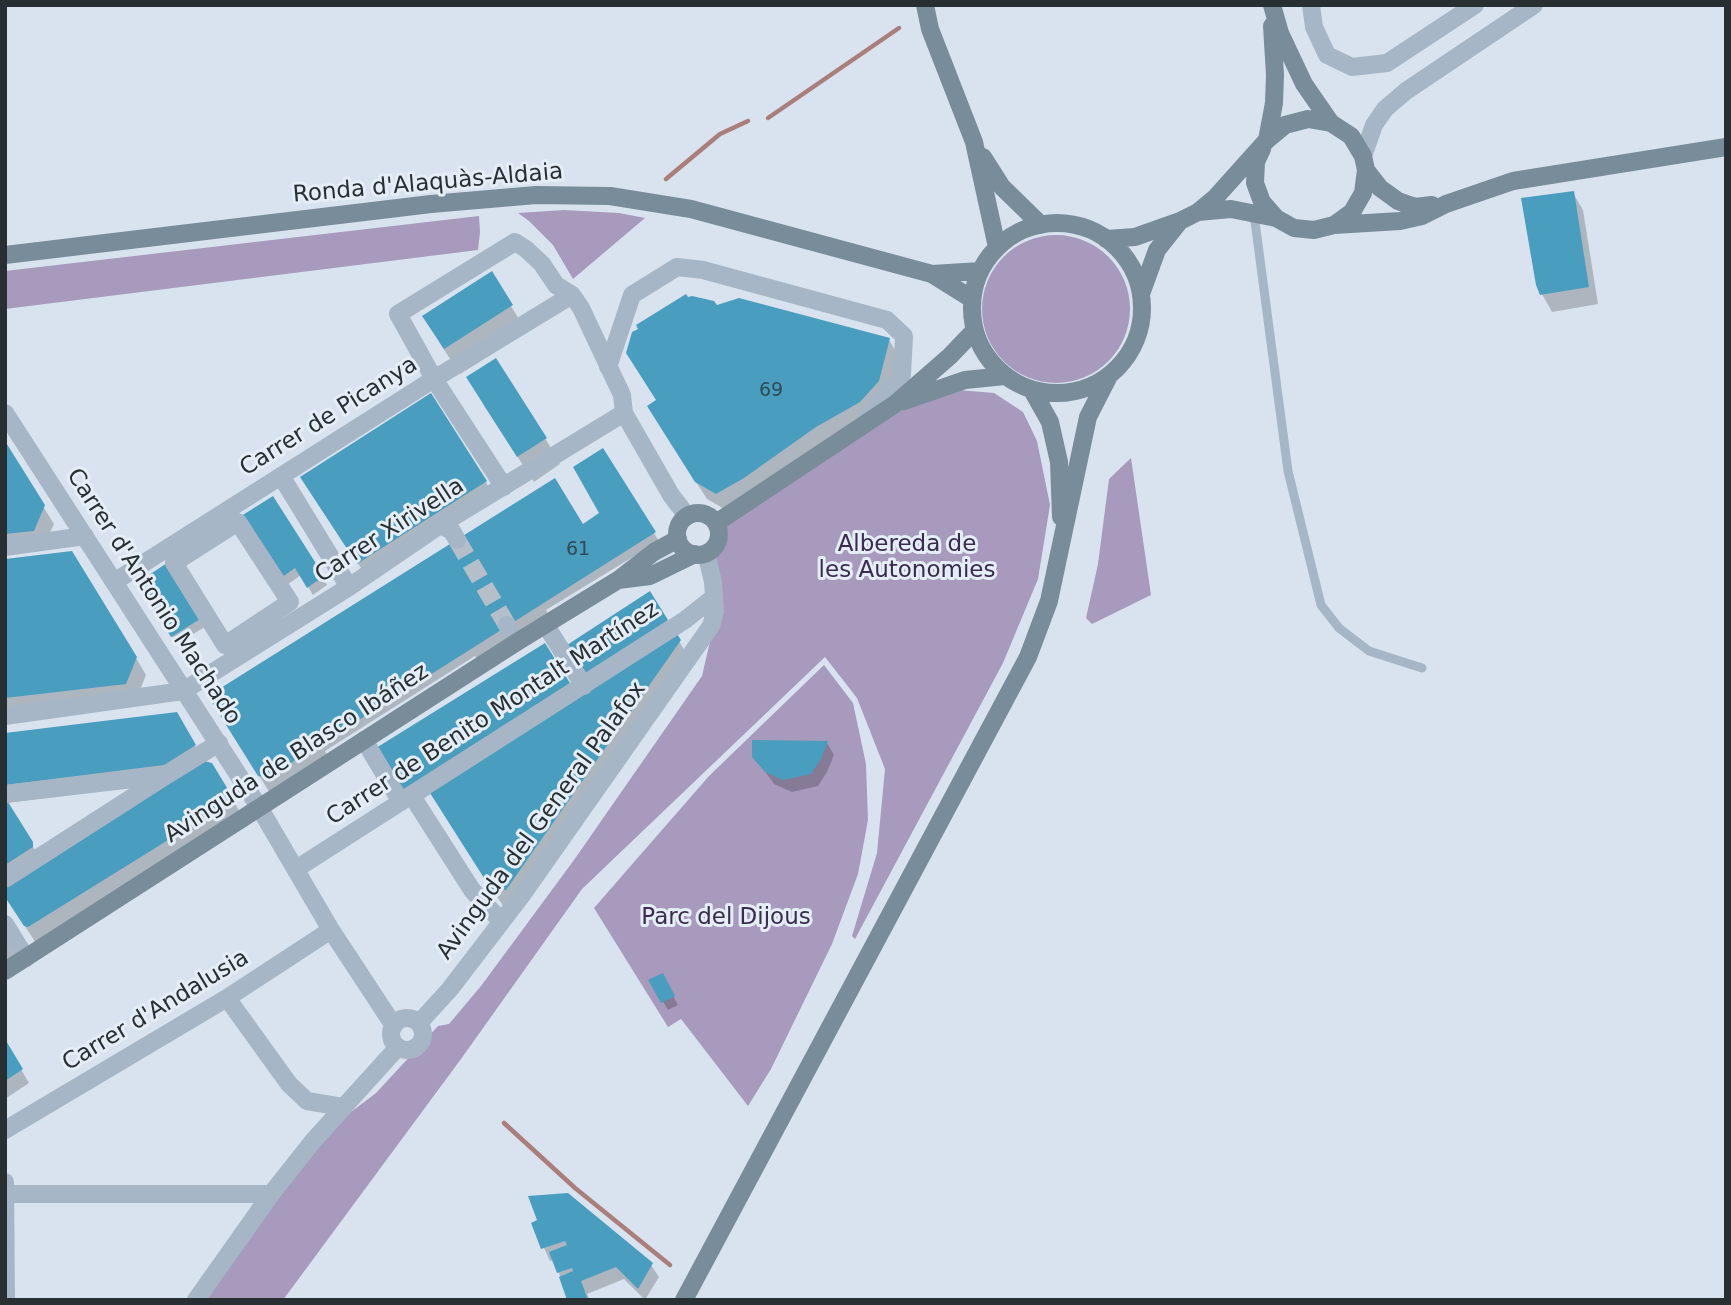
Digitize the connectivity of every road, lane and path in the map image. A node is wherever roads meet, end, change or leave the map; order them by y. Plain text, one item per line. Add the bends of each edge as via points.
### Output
1 (925, 5) edge
2 (1271, 5) edge
3 (1311, 5) edge
4 (1475, 5) edge
5 (1534, 5) edge
6 (1331, 123) junction
7 (1266, 141) junction
8 (974, 142) junction
9 (1726, 148) edge
10 (1365, 163) junction
11 (1446, 204) junction
12 (1198, 212) junction
13 (1254, 214) junction
14 (1276, 218) junction
15 (1180, 221) junction
16 (1041, 225) junction
17 (1334, 225) junction
18 (1106, 239) junction
19 (997, 247) junction
20 (5, 256) edge
21 (980, 271) junction
22 (932, 274) junction
23 (1141, 294) junction
24 (572, 295) junction
25 (972, 299) junction
26 (974, 331) junction
27 (608, 368) junction
28 (1005, 376) junction
29 (1109, 376) junction
30 (434, 379) junction
31 (1032, 390) junction
32 (895, 404) junction
33 (5, 413) edge
34 (624, 413) junction
35 (863, 424) junction
36 (281, 476) junction
37 (504, 487) junction
38 (687, 516) junction
39 (716, 523) junction
40 (440, 525) junction
41 (85, 536) junction
42 (678, 539) junction
43 (457, 540) tunnel mouth
44 (1061, 540) junction
45 (5, 547) edge
46 (701, 554) junction
47 (174, 563) joint
48 (618, 580) junction
49 (114, 582) junction
50 (349, 587) junction
51 (713, 597) junction
52 (682, 622) junction
53 (545, 624) junction
54 (507, 625) tunnel mouth
55 (517, 642) junction
56 (700, 643) junction
57 (1422, 668) dead end
58 (584, 686) junction
59 (183, 691) junction
60 (5, 716) edge
61 (364, 740) junction
62 (219, 743) junction
63 (167, 775) junction
64 (5, 794) edge
65 (406, 799) junction
66 (260, 807) junction
67 (296, 869) junction
68 (5, 879) edge
69 (501, 921) junction
70 (5, 924) edge
71 (331, 930) junction
72 (26, 958) junction
73 (5, 971) edge
74 (227, 998) junction
75 (419, 1023) junction
76 (394, 1026) junction
77 (398, 1047) junction
78 (343, 1107) junction
79 (5, 1130) edge
80 (5, 1182) edge
81 (6, 1194) edge
82 (271, 1194) junction
83 (6, 1300) edge
84 (196, 1300) edge
85 (684, 1300) edge

1 - 8 street
2 - 6 street via 1291,60
2 - 7 street via 1274,103
3 - 4 street via 1314,27 1327,55 1352,67 1387,62
5 - 10 street via 1385,109 1374,125
6 - 7 street via 1308,119 1285,125
6 - 10 street via 1351,136
7 - 12 street
7 - 14 street via 1256,162 1255,183 1262,202
8 - 16 street via 1002,187
8 - 19 street
9 - 11 street via 1513,181
10 - 11 street via 1380,188 1398,201 1415,207
10 - 17 street via 1363,193 1352,212
11 - 17 street via 1401,220
12 - 13 street via 1231,209
12 - 15 street
13 - 14 street
13 - 57 lane via 1288,471 1321,605 1339,628 1369,651
14 - 17 street via 1294,228
15 - 18 street via 1135,237
15 - 23 street via 1157,250
16 - 18 street via 1075,225
16 - 19 street
18 - 23 street via 1129,263
19 - 21 street
20 - 22 street, Ronda d'Alaquàs-Aldaia via 431,204 536,195 610,196 691,209
21 - 22 street
21 - 25 street
22 - 25 street
23 - 29 street via 1135,342
24 - 27 street
24 - 30 street, Carrer de Picanya
24 - 30 street via 556,285 542,264 515,242 398,314
25 - 26 street
26 - 28 street via 986,356
26 - 32 street
27 - 34 street via 622,395
27 - 35 street via 632,295 677,267 703,270 887,320 904,336 902,375
28 - 31 street
28 - 32 street via 965,380
29 - 31 street via 1085,389 1059,394
29 - 44 street via 1088,417
30 - 36 street, Carrer de Picanya
30 - 37 street
31 - 44 street via 1050,422 1059,462
32 - 35 street
33 - 41 street, Carrer d'Antonio Machado
34 - 37 street, Carrer Xirivella
34 - 38 street
35 - 39 street
36 - 49 street, Carrer de Picanya
36 - 50 street
37 - 40 street, Carrer Xirivella
38 - 39 street via 704,514
38 - 42 street
39 - 46 street via 719,538 713,549
40 - 43 street
40 - 50 street, Carrer Xirivella
41 - 45 street
41 - 49 street, Carrer d'Antonio Machado
42 - 46 street via 686,550
42 - 48 street, Avinguda de Blasco Ibáñez
44 - 85 street via 1049,601 1028,657
46 - 48 street, Avinguda de Blasco Ibáñez via 650,576
46 - 51 street, Avinguda del General Palafox via 712,573
47 - 47 street via 238,522 290,602 225,645
48 - 53 street, Avinguda de Blasco Ibáñez
49 - 59 street, Carrer d'Antonio Machado
50 - 59 street, Carrer Xirivella
51 - 52 street, Carrer de Benito Montalt Martínez
51 - 56 street, Avinguda del General Palafox via 711,626
52 - 56 street via 691,626
52 - 58 street, Carrer de Benito Montalt Martínez
53 - 55 street, Avinguda de Blasco Ibáñez
53 - 58 street
54 - 55 street
55 - 61 street, Avinguda de Blasco Ibáñez
56 - 69 street, Avinguda del General Palafox
58 - 65 street, Carrer de Benito Montalt Martínez
59 - 60 street
59 - 62 street, Carrer d'Antonio Machado
61 - 65 street
61 - 66 street, Avinguda de Blasco Ibáñez
62 - 63 street
62 - 66 street, Carrer d'Antonio Machado
63 - 64 street
63 - 68 street
65 - 67 street, Carrer de Benito Montalt Martínez
65 - 69 street via 472,890
66 - 67 street, Carrer d'Antonio Machado
66 - 72 street, Avinguda de Blasco Ibáñez
67 - 71 street, Carrer d'Antonio Machado
69 - 75 street, Avinguda del General Palafox
70 - 72 street
71 - 74 street, Carrer d'Andalusia
71 - 76 street, Carrer d'Antonio Machado
72 - 73 street, Avinguda de Blasco Ibáñez
74 - 78 street via 289,1084 307,1101
74 - 79 street, Carrer d'Andalusia
75 - 76 street via 405,1018
75 - 77 street via 420,1043 410,1049
76 - 77 street via 392,1037
77 - 78 street
78 - 82 street
80 - 81 street
81 - 82 street
81 - 83 street
82 - 84 street

